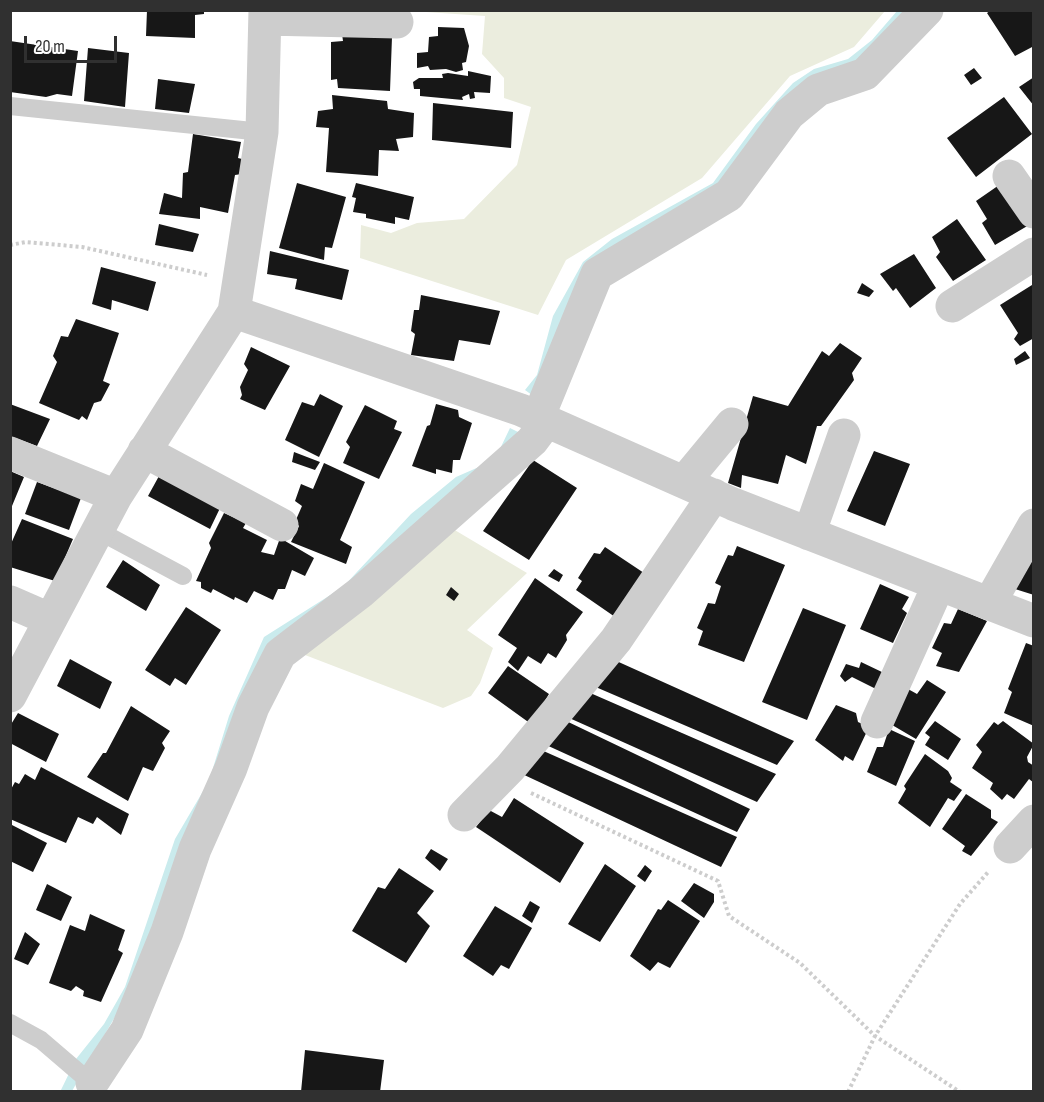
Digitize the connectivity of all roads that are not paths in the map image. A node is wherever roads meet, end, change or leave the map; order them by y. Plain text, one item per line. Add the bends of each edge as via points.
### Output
1 (927, 10) edge
2 (265, 15) edge
3 (397, 22) dead end
4 (10, 106) edge
5 (262, 132) junction
6 (1009, 176) dead end
7 (1034, 212) edge
8 (1034, 254) edge
9 (236, 297) junction
10 (952, 306) dead end
11 (543, 420) junction
12 (732, 424) dead end
13 (844, 435) dead end
14 (144, 451) junction
15 (10, 453) edge
16 (684, 482) junction
17 (714, 495) junction
18 (116, 496) junction
19 (282, 525) dead end
20 (1034, 525) edge
21 (97, 530) junction
22 (809, 534) junction
23 (183, 576) dead end
24 (939, 584) junction
25 (10, 602) edge
26 (989, 604) junction
27 (50, 619) junction
28 (1034, 621) edge
29 (10, 696) edge
30 (877, 722) dead end
31 (464, 815) dead end
32 (1034, 821) edge
33 (1010, 847) road end
34 (10, 1023) edge
35 (96, 1088) edge

1 - 11 street via 865,74 818,90 789,114 729,195 597,274
2 - 3 street
2 - 5 street
4 - 5 lane
5 - 9 street
6 - 7 street
8 - 10 street
9 - 11 street
9 - 14 street
11 - 16 street
11 - 35 street via 532,441 370,585 280,654 253,707 195,849 127,1030
12 - 16 street
13 - 22 street
14 - 18 street
14 - 19 street
15 - 18 street
16 - 17 street
17 - 22 street
17 - 31 street via 616,640 501,778
18 - 21 street
20 - 26 street
21 - 23 lane
21 - 27 street
22 - 24 street
24 - 26 street
24 - 30 street
25 - 27 street
26 - 28 street
27 - 29 street
32 - 33 street
34 - 35 lane via 40,1040

